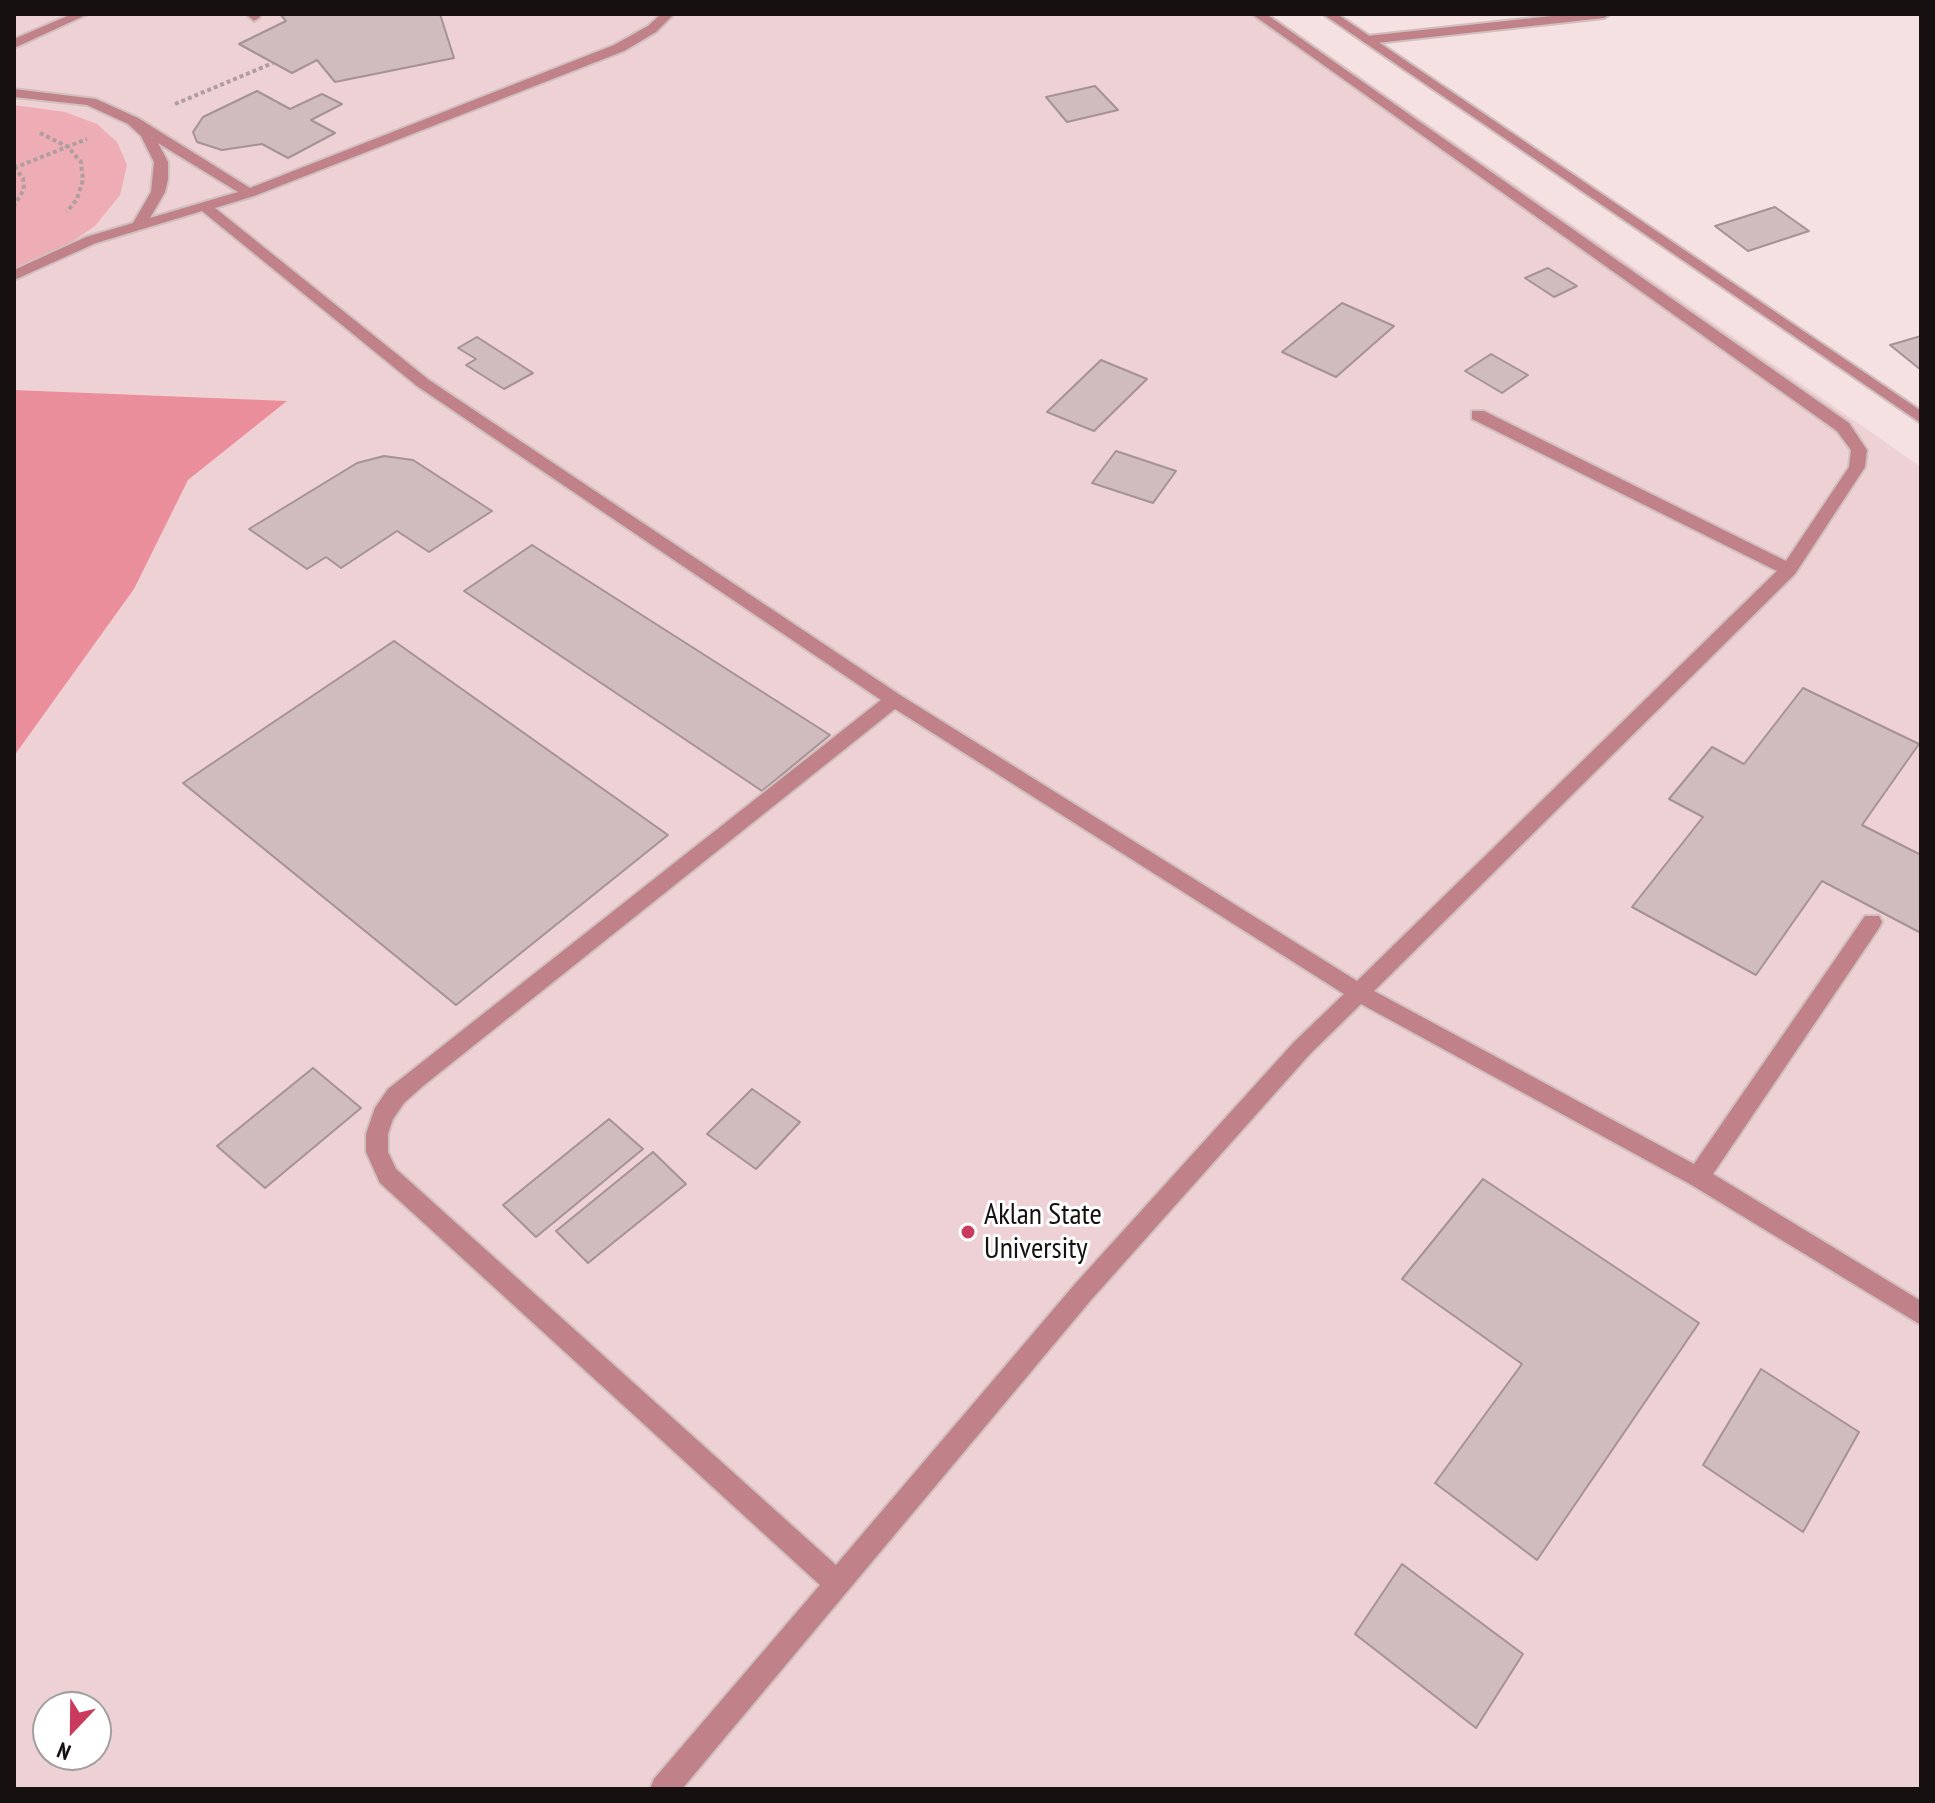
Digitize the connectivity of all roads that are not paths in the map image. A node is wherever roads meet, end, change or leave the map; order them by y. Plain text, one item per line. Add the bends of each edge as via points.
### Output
1 (82, 14) edge
2 (668, 14) edge
3 (1258, 14) edge
4 (1329, 14) edge
5 (1604, 14) edge
6 (1367, 40) junction
7 (14, 44) edge
8 (14, 93) edge
9 (133, 121) junction
10 (249, 193) junction
11 (204, 206) junction
12 (139, 225) junction
13 (14, 276) edge
14 (1478, 415) dead end
15 (1921, 418) edge
16 (1789, 570) junction
17 (894, 700) junction
18 (1872, 922) dead end
19 (1359, 993) junction
20 (1698, 1177) junction
21 (1921, 1314) edge
22 (837, 1583) junction
23 (664, 1789) edge

1 - 7 street
2 - 10 street via 619,48
3 - 16 street via 1851,435 1859,450 1857,467
4 - 6 street
5 - 6 street
6 - 15 street
8 - 9 street via 91,102
9 - 10 street
9 - 12 street via 156,146 161,162 158,192
10 - 11 street
11 - 12 street
11 - 17 street via 423,383
12 - 13 street via 67,250
14 - 16 street
16 - 19 street
17 - 19 street
17 - 22 street via 405,1088 383,1115 377,1134 377,1152 388,1176
18 - 20 street
19 - 20 street
19 - 22 street via 1302,1048 1083,1292
20 - 21 street
22 - 23 street

